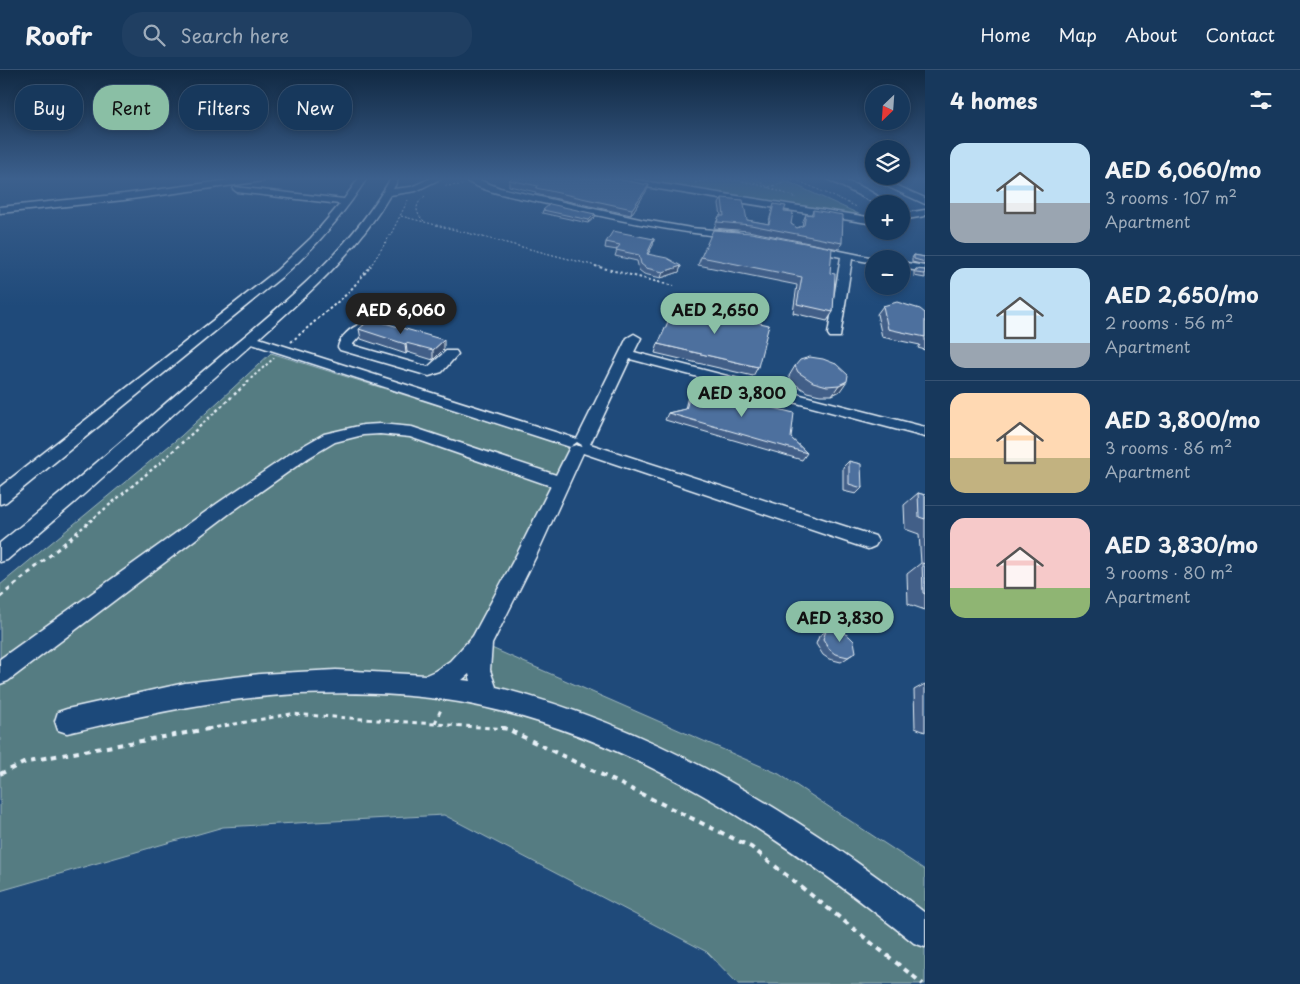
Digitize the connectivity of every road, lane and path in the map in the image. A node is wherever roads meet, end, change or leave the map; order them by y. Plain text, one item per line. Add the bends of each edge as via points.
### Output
1 (333, 221) edge
2 (369, 221) edge
3 (398, 221) edge
4 (420, 221) edge
5 (633, 221) edge
6 (426, 222) joint
7 (748, 236) edge
8 (798, 246) edge
9 (847, 255) junction
10 (865, 258) edge
11 (910, 266) edge
12 (925, 269) edge
13 (674, 286) dead end
14 (361, 328) edge
15 (835, 334) dead end
16 (634, 338) dead end
17 (250, 339) junction
18 (282, 350) junction
19 (361, 352) junction
20 (450, 354) dead end
21 (626, 354) junction
22 (399, 364) junction
23 (344, 369) junction
24 (383, 382) junction
25 (925, 432) edge
26 (579, 445) junction
27 (561, 483) junction
28 (0, 496) edge
29 (868, 541) dead end
30 (0, 554) edge
31 (0, 596) edge
32 (481, 644) junction
33 (0, 673) edge
34 (426, 687) junction
35 (488, 697) junction
36 (67, 721) dead end
37 (0, 774) edge
38 (925, 932) edge
39 (923, 984) edge

1 - 28 street via 280,273
2 - 17 street via 339,258
3 - 18 path via 355,286
4 - 6 path
5 - 7 street via 691,231
6 - 13 path
8 - 9 street
9 - 10 street
9 - 15 street
11 - 12 street
14 - 19 street via 344,345
16 - 21 street
17 - 18 street
17 - 30 street
18 - 23 street
18 - 31 path via 170,455
19 - 22 street
19 - 23 street
20 - 22 street via 432,372
21 - 25 street
21 - 26 street
22 - 24 street
23 - 24 street
24 - 26 street
26 - 27 street
26 - 29 street
27 - 32 street
27 - 33 street via 412,432 363,430 330,438 224,508
32 - 34 street via 458,669
32 - 35 street via 479,670
34 - 35 street
34 - 36 street via 302,683 227,689 149,702
35 - 38 street via 560,717 618,739 677,767 740,801 807,844
37 - 39 path via 28,761 291,714 505,728 751,847

